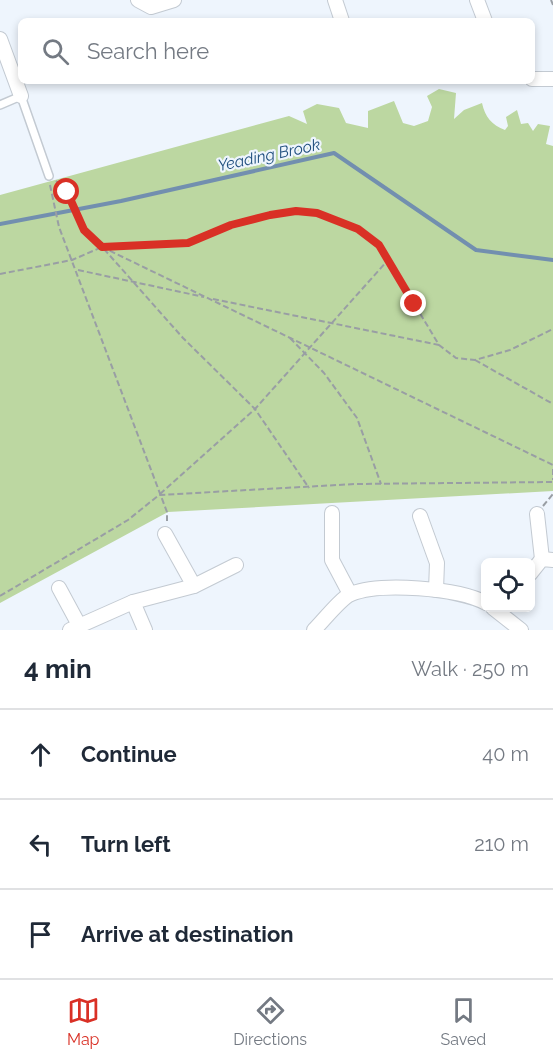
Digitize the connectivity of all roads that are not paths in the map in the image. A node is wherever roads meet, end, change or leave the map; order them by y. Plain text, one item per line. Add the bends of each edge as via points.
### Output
1 (138, 0) edge
2 (174, 0) edge
3 (335, 0) edge
4 (477, 0) edge
5 (341, 18) edge
6 (484, 18) edge
7 (0, 39) edge
8 (535, 79) edge
9 (553, 79) edge
10 (21, 96) junction
11 (0, 105) edge
12 (49, 176) road end
13 (332, 513) dead end
14 (537, 514) dead end
15 (420, 516) dead end
16 (165, 534) road end
17 (547, 560) edge
18 (236, 565) dead end
19 (535, 570) edge
20 (194, 586) junction
21 (59, 588) dead end
22 (436, 590) junction
23 (350, 594) junction
24 (133, 602) junction
25 (481, 602) edge
26 (502, 612) edge
27 (74, 627) edge
28 (145, 630) edge
29 (314, 630) edge
30 (521, 630) edge

1 - 2 street via 151,7
3 - 5 street
4 - 6 street
7 - 10 street
8 - 9 street
10 - 11 lane
10 - 12 lane
13 - 23 street via 332,560
14 - 17 street
15 - 22 street via 437,563
16 - 20 street
17 - 19 street
18 - 20 street
20 - 24 street
21 - 27 street
22 - 23 street via 405,586
22 - 25 street
23 - 29 street
24 - 27 street
24 - 28 street
26 - 30 street

